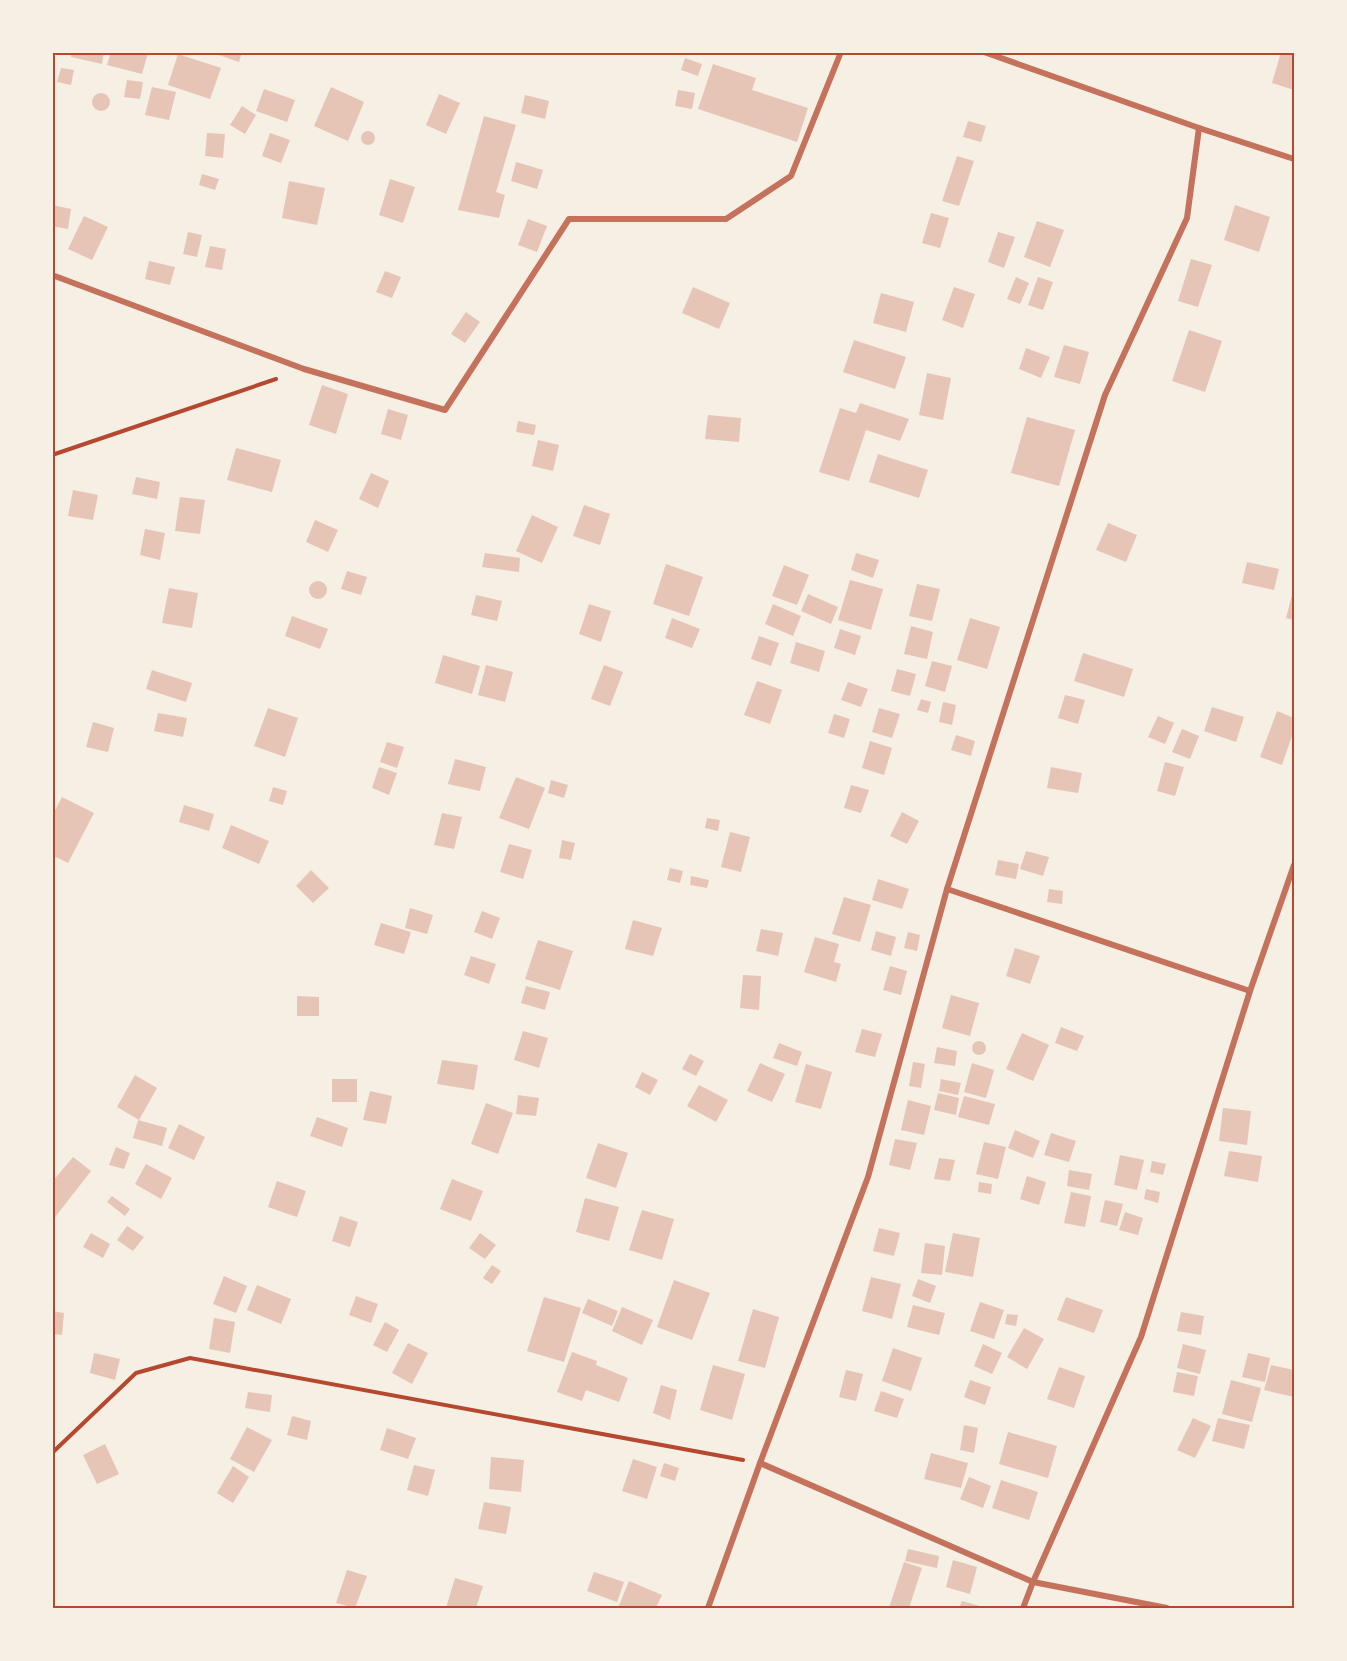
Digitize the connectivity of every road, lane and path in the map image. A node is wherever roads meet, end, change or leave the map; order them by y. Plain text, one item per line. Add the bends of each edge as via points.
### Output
1 (841, 52) edge
2 (984, 52) edge
3 (1199, 128) junction
4 (1294, 159) edge
5 (52, 275) edge
6 (304, 369) junction
7 (52, 455) edge
8 (1294, 865) edge
9 (947, 889) junction
10 (1250, 992) junction
11 (52, 1453) edge
12 (760, 1463) junction
13 (1033, 1581) junction
14 (708, 1608) edge
15 (1023, 1608) edge
16 (1167, 1608) edge

1 - 6 street via 791,176 726,219 569,219 445,410
2 - 3 street
3 - 4 street
3 - 9 street via 1187,218 1105,395
5 - 6 street
6 - 7 path
8 - 10 street
9 - 10 street
9 - 12 street via 868,1177
10 - 13 street via 1141,1337
11 - 12 path via 136,1373 190,1358
12 - 13 street
12 - 14 street
13 - 15 street
13 - 16 street

